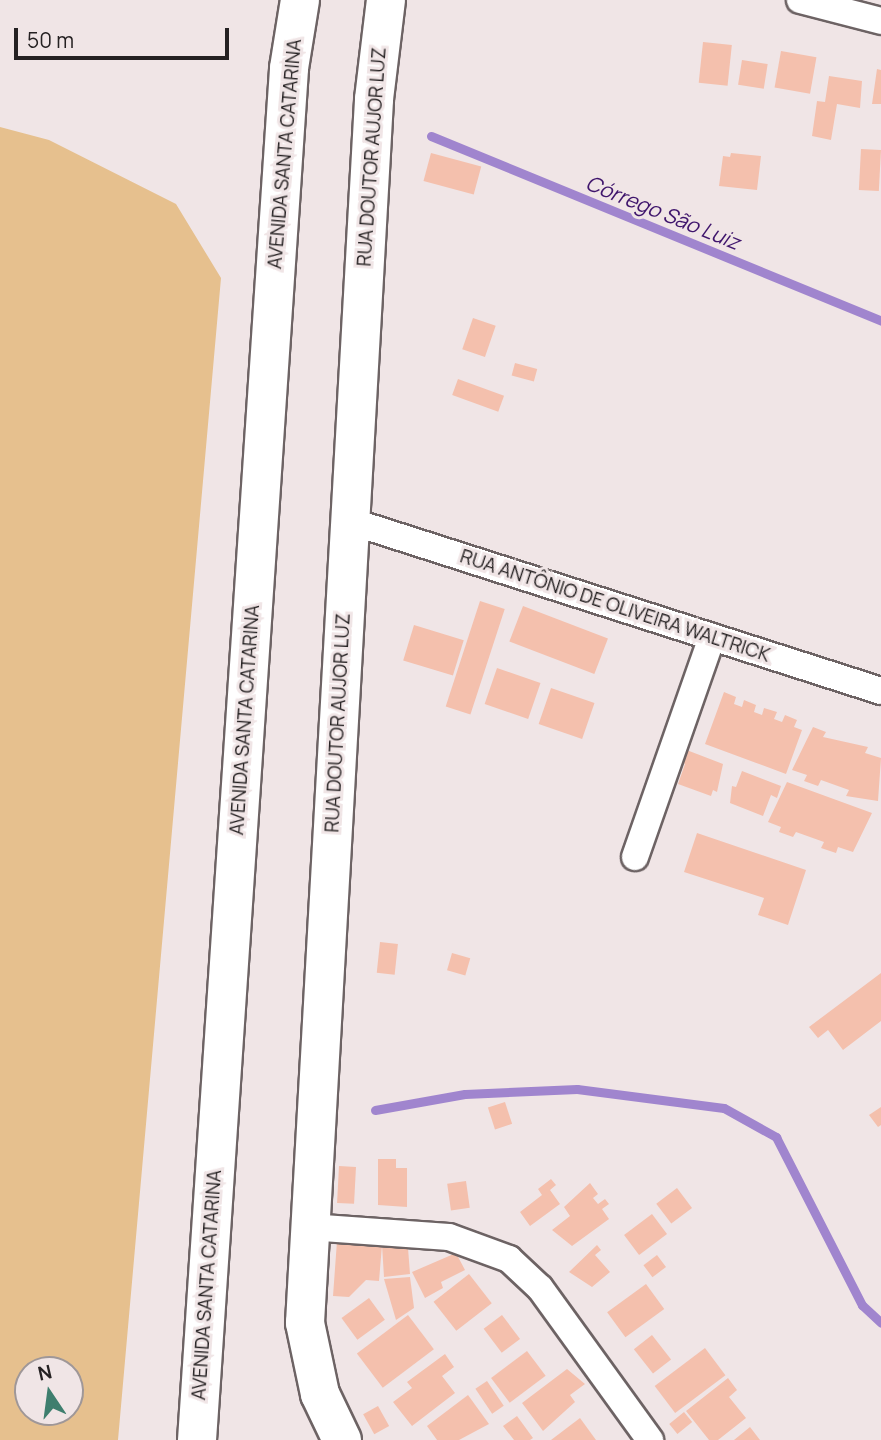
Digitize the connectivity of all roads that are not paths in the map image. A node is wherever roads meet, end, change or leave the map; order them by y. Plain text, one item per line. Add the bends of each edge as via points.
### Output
1 (300, 0) edge
2 (386, 0) edge
3 (800, 0) edge
4 (881, 21) edge
5 (350, 521) junction
6 (712, 637) junction
7 (881, 691) edge
8 (635, 857) dead end
9 (309, 1227) junction
10 (197, 1440) edge
11 (342, 1440) edge
12 (650, 1440) edge

1 - 10 street, AVENIDA SANTA CATARINA via 289,68
2 - 5 street, RUA DOUTOR AUJOR LUZ via 374,99
3 - 4 street
5 - 6 street, RUA ANTÔNIO DE OLIVEIRA WALTRICK
5 - 9 street, RUA DOUTOR AUJOR LUZ
6 - 7 street, RUA ANTÔNIO DE OLIVEIRA WALTRICK
6 - 8 street
9 - 11 street, RUA DOUTOR AUJOR LUZ via 305,1323 310,1360
9 - 12 street via 449,1237 509,1259 540,1288

